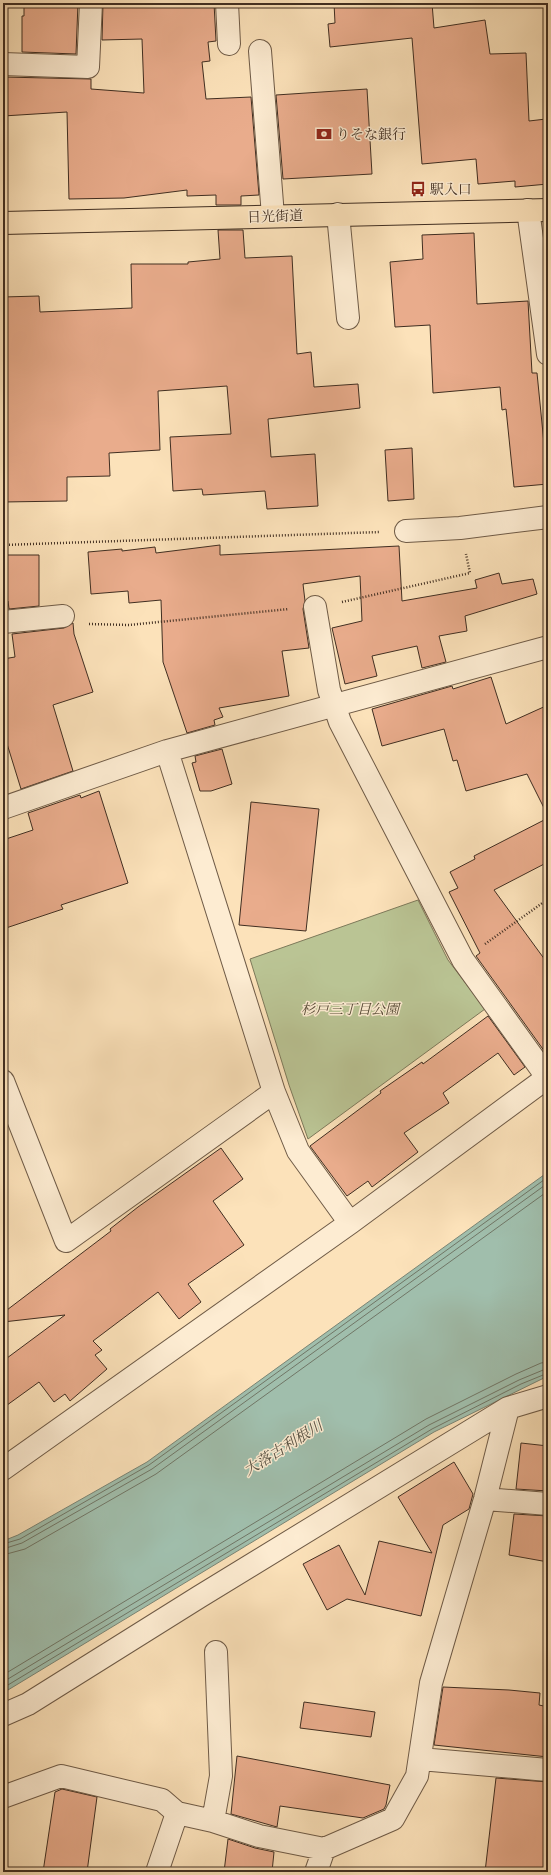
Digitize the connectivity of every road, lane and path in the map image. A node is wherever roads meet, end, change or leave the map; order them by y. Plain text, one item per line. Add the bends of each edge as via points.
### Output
1 (91, 3) edge
2 (227, 3) edge
3 (228, 44) dead end
4 (260, 52) dead end
5 (3, 64) edge
6 (538, 210) edge
7 (338, 214) junction
8 (273, 216) junction
9 (3, 223) edge
10 (348, 318) dead end
11 (548, 354) edge
12 (548, 517) edge
13 (406, 532) joint
14 (3, 546) edge
15 (315, 607) dead end
16 (63, 616) dead end
17 (3, 622) edge
18 (548, 647) edge
19 (333, 704) junction
20 (167, 751) junction
21 (3, 807) edge
22 (548, 899) edge
23 (463, 960) junction
24 (548, 1077) edge
25 (3, 1081) edge
26 (274, 1092) junction
27 (350, 1223) junction
28 (548, 1396) edge
29 (508, 1408) junction
30 (3, 1469) edge
31 (485, 1498) junction
32 (548, 1504) edge
33 (216, 1652) dead end
34 (3, 1715) edge
35 (420, 1759) junction
36 (548, 1770) edge
37 (3, 1796) edge
38 (177, 1813) junction
39 (213, 1821) junction
40 (324, 1849) junction
41 (157, 1872) edge
42 (316, 1872) edge

1 - 5 street via 88,67
2 - 3 street
4 - 8 street
6 - 7 main road, 日光街道
6 - 11 street
7 - 8 main road, 日光街道
7 - 10 street
8 - 9 main road, 日光街道
12 - 13 street
13 - 14 path
15 - 19 street
16 - 17 street
18 - 19 street
19 - 20 street
19 - 23 street
20 - 21 street
20 - 26 street
22 - 23 path
23 - 24 street
24 - 27 street
25 - 26 street via 66,1241
26 - 27 street via 298,1151
27 - 30 street
28 - 29 street
29 - 31 street
29 - 34 street via 28,1704
31 - 32 street
31 - 35 street via 431,1683
33 - 39 street via 221,1776
35 - 36 street
35 - 40 street via 417,1776 393,1819
37 - 38 street via 61,1776 162,1800
38 - 39 street
38 - 41 street
39 - 40 street via 259,1836
40 - 42 street

